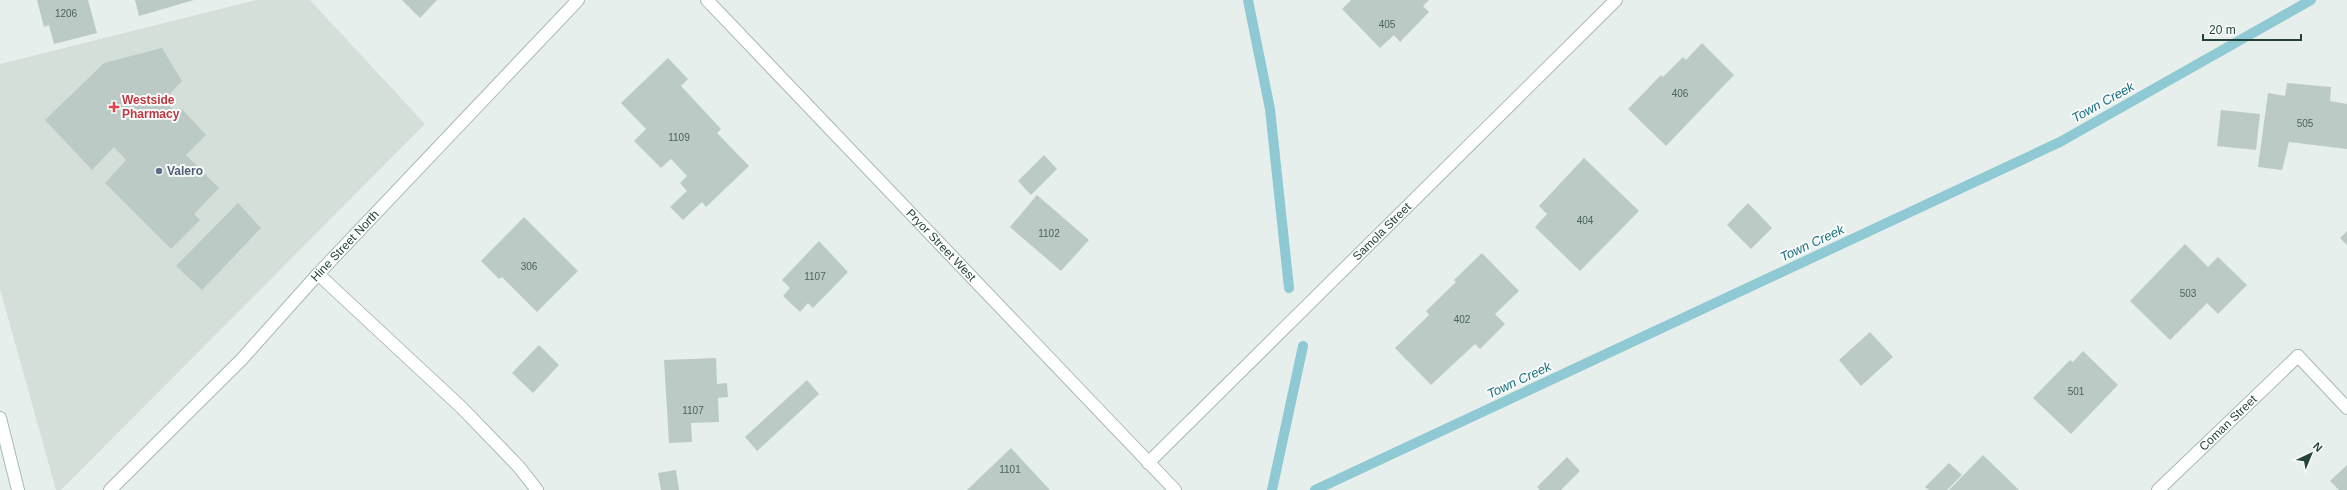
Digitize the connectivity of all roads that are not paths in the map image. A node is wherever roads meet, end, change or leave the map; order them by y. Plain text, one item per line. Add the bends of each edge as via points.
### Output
1 (578, 0) edge
2 (707, 0) edge
3 (1616, 0) edge
4 (318, 274) junction
5 (2347, 408) edge
6 (0, 418) edge
7 (1148, 463) junction
8 (18, 490) edge
9 (110, 490) edge
10 (537, 490) edge
11 (1175, 490) edge
12 (2158, 490) edge

1 - 4 street, Hine Street North
2 - 7 street, Pryor Street West
3 - 7 street, Samola Street
4 - 9 street, Hine Street North via 242,359
4 - 10 street via 462,408 519,467
5 - 12 street, Coman Street via 2298,356
6 - 8 street
7 - 11 street, Pryor Street West

